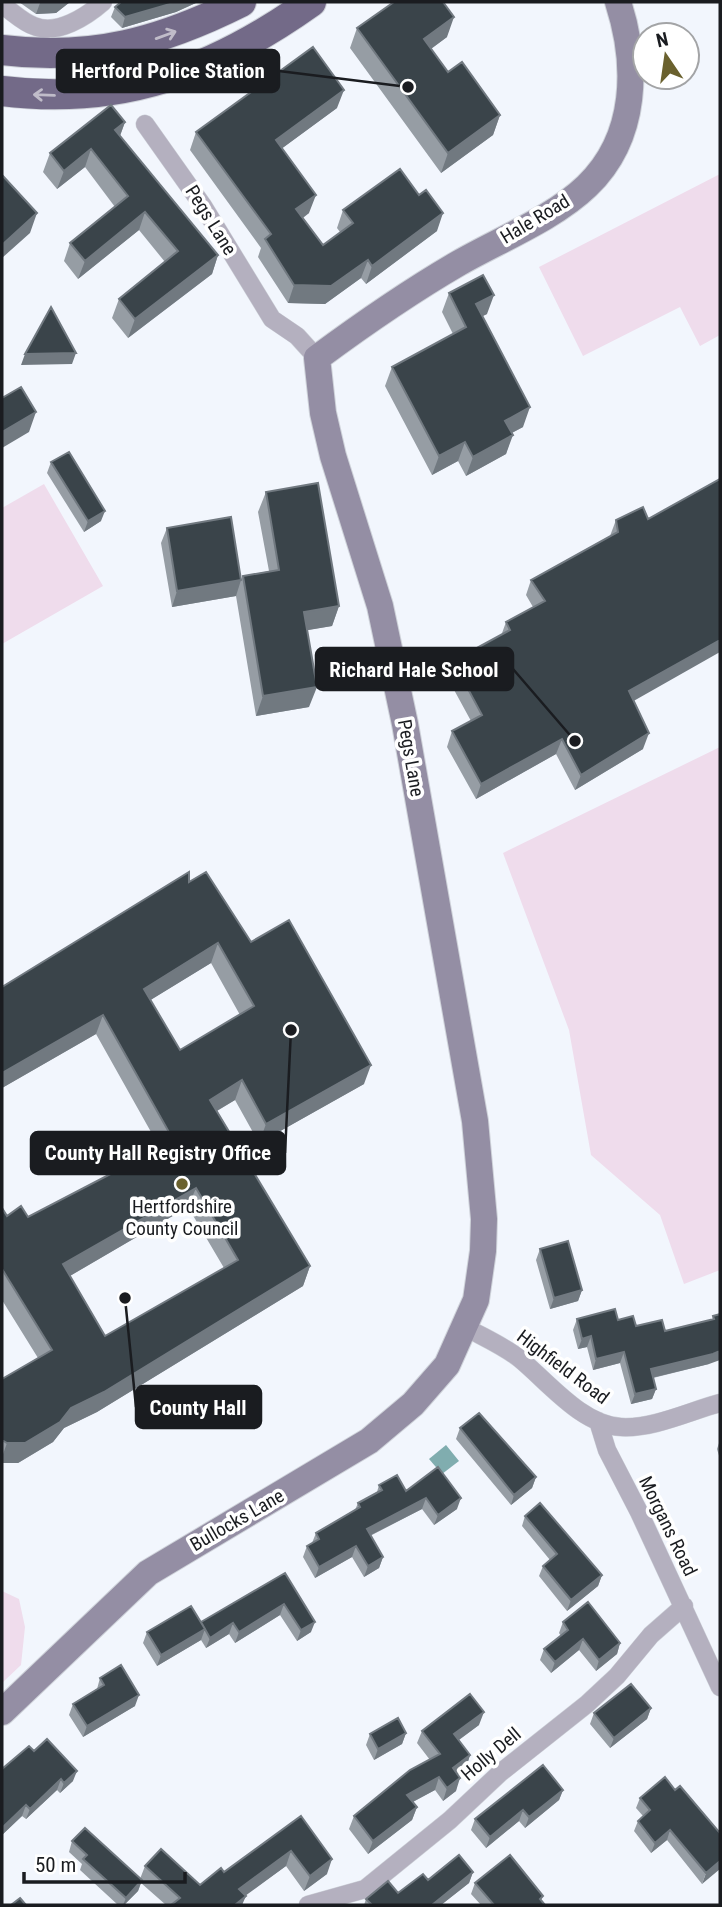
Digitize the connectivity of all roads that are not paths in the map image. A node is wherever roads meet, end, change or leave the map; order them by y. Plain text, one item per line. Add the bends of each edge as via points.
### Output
1 (103, 2) edge
2 (241, 2) edge
3 (311, 2) edge
4 (619, 2) edge
5 (2, 5) edge
6 (2, 50) edge
7 (2, 91) edge
8 (145, 124) dead end
9 (317, 358) junction
10 (465, 1327) junction
11 (720, 1402) edge
12 (598, 1421) junction
13 (684, 1606) junction
14 (720, 1686) edge
15 (2, 1712) edge
16 (308, 1905) edge

1 - 5 street via 86,17 42,29
6 -> 2 highway via 65,54 110,50 174,32
3 -> 7 highway via 229,54 136,88 65,96
4 - 9 main road, Hale Road via 632,69 628,109 610,154 587,186 559,207 404,295
8 - 9 street, Pegs Lane via 203,206 272,319 297,336
9 - 10 main road, Pegs Lane via 333,456 380,606 405,724 475,1121 483,1251 476,1300
10 - 12 street, Highfield Road via 518,1357
10 - 15 main road, Bullocks Lane via 447,1365 413,1404 369,1441 148,1573
11 - 12 street, Highfield Road via 647,1424 621,1427
12 - 13 street, Morgans Road via 607,1450
13 - 14 street, Morgans Road
13 - 16 street, Holly Dell via 587,1704 365,1889

